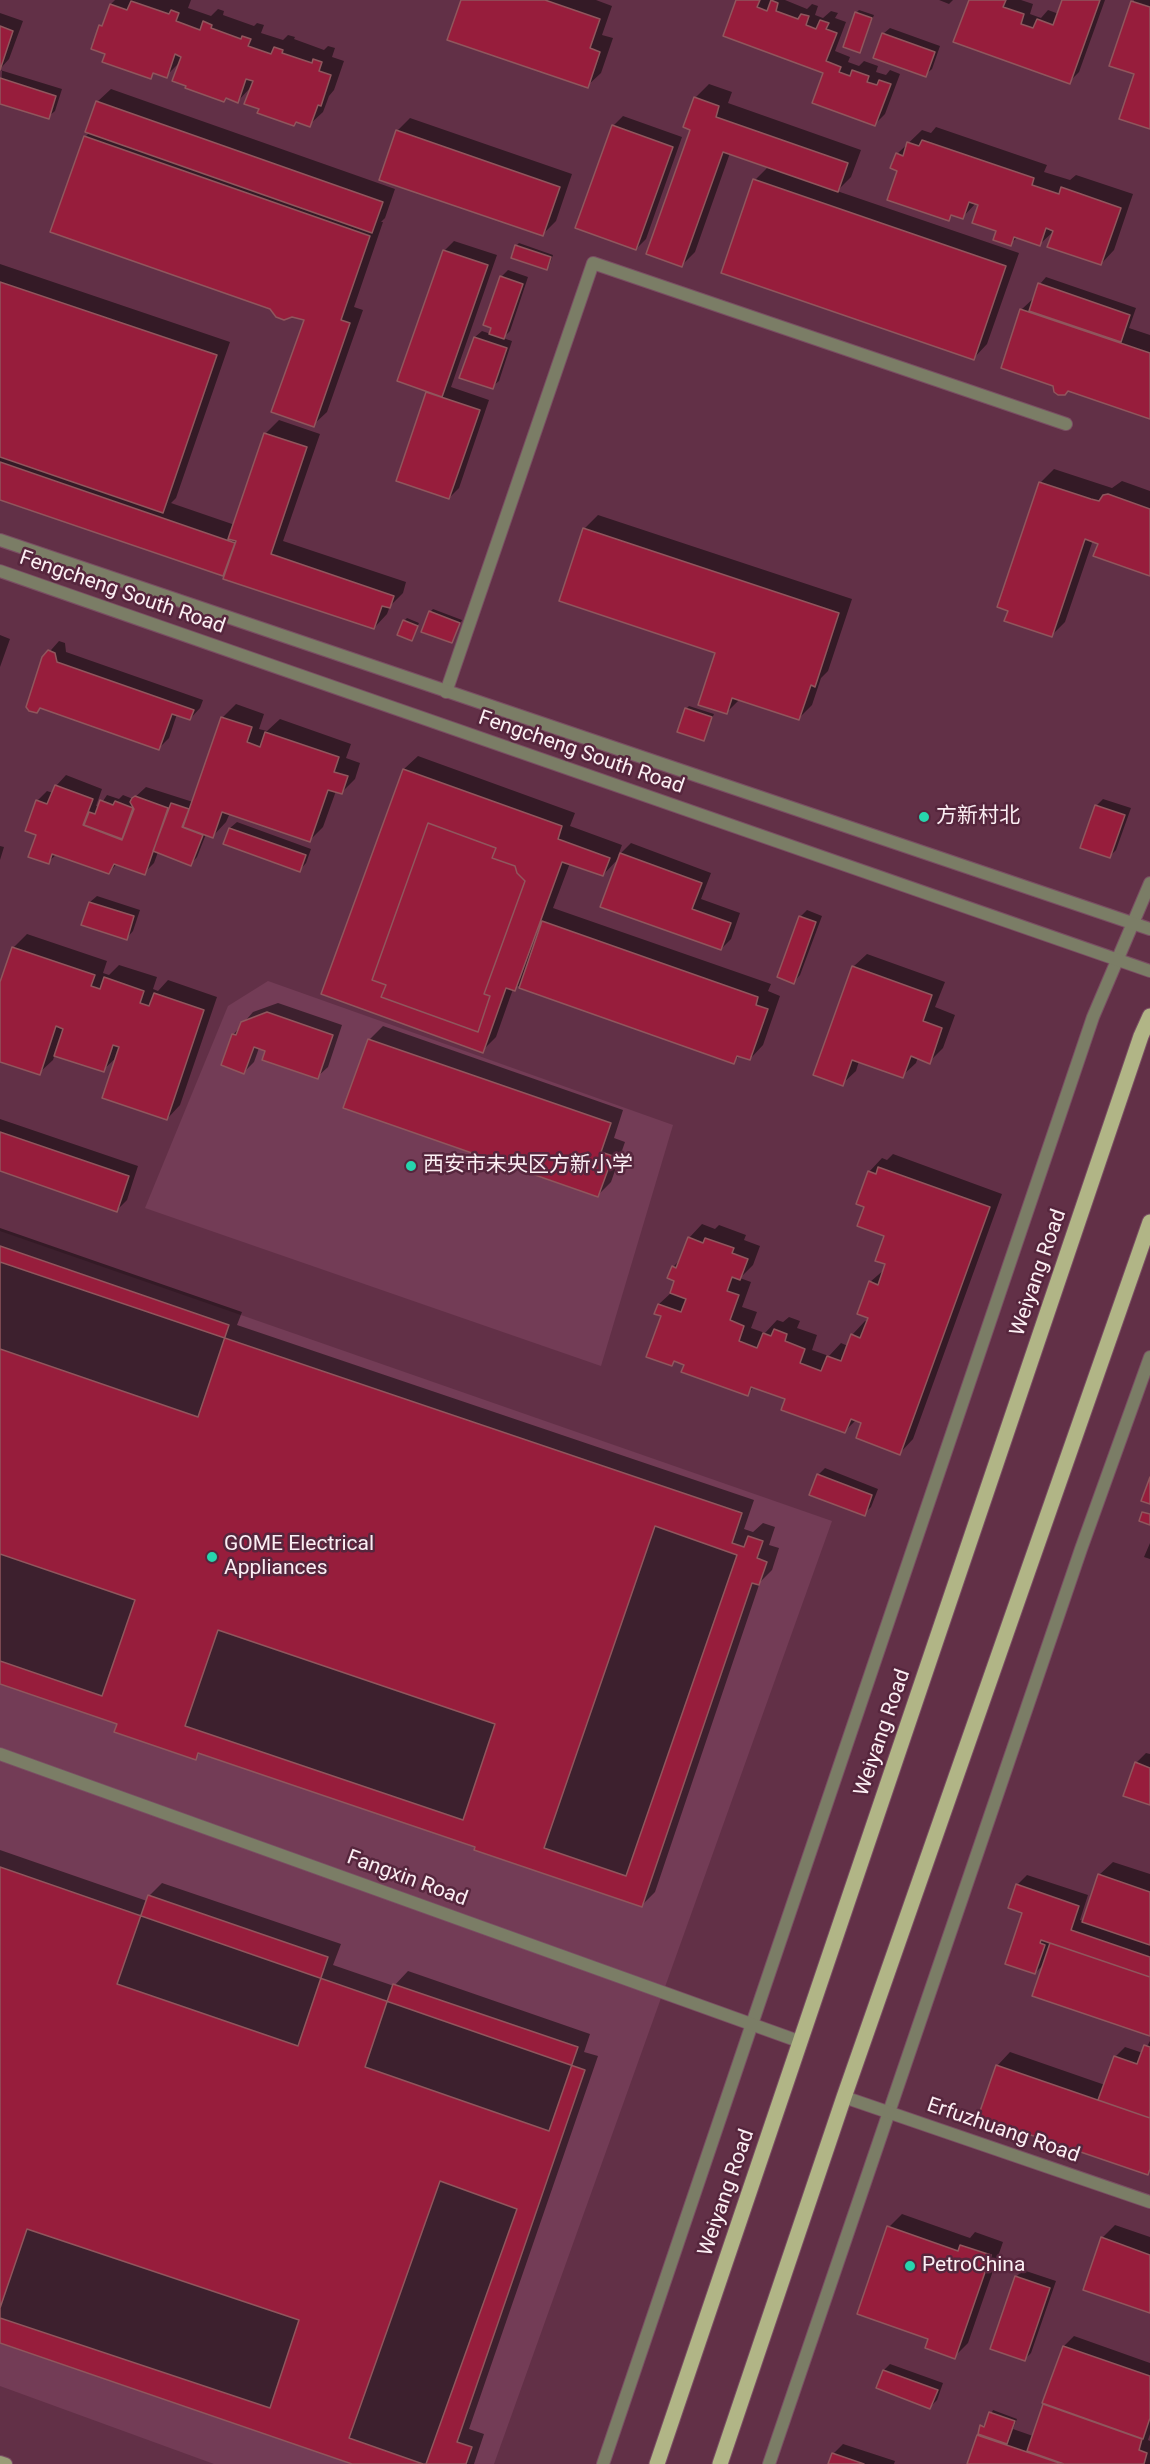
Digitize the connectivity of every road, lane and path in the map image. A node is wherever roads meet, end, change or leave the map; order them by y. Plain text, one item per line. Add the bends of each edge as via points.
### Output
1 (1066, 424) dead end
2 (0, 540) edge
3 (0, 571) edge
4 (446, 692) junction
5 (1150, 883) edge
6 (1133, 924) junction
7 (1150, 929) edge
8 (1117, 960) junction
9 (1150, 971) edge
10 (1150, 1016) edge
11 (1150, 1222) edge
12 (1150, 1357) edge
13 (0, 1754) edge
14 (752, 2024) junction
15 (801, 2042) junction
16 (844, 2097) junction
17 (889, 2113) junction
18 (1150, 2202) edge
19 (0, 2462) edge
20 (6, 2464) edge
21 (603, 2464) edge
22 (657, 2464) edge
23 (720, 2464) edge
24 (769, 2464) edge

1 - 4 street via 593,264
2 - 4 street, Fengcheng South Road
3 - 8 street, Fengcheng South Road
4 - 6 street, Fengcheng South Road
5 - 6 street
6 - 7 street, Fengcheng South Road
6 - 8 street
8 - 9 street, Fengcheng South Road
8 - 14 street via 1094,1017
10 - 15 main road, Weiyang Road
11 - 16 main road
12 - 17 street
13 - 14 street, Fangxin Road
14 - 15 street, Fangxin Road
14 - 21 street
15 - 22 main road, Weiyang Road
16 - 17 street, Erfuzhuang Road
16 - 23 main road
17 - 18 street, Erfuzhuang Road
17 - 24 street
19 - 20 main road

